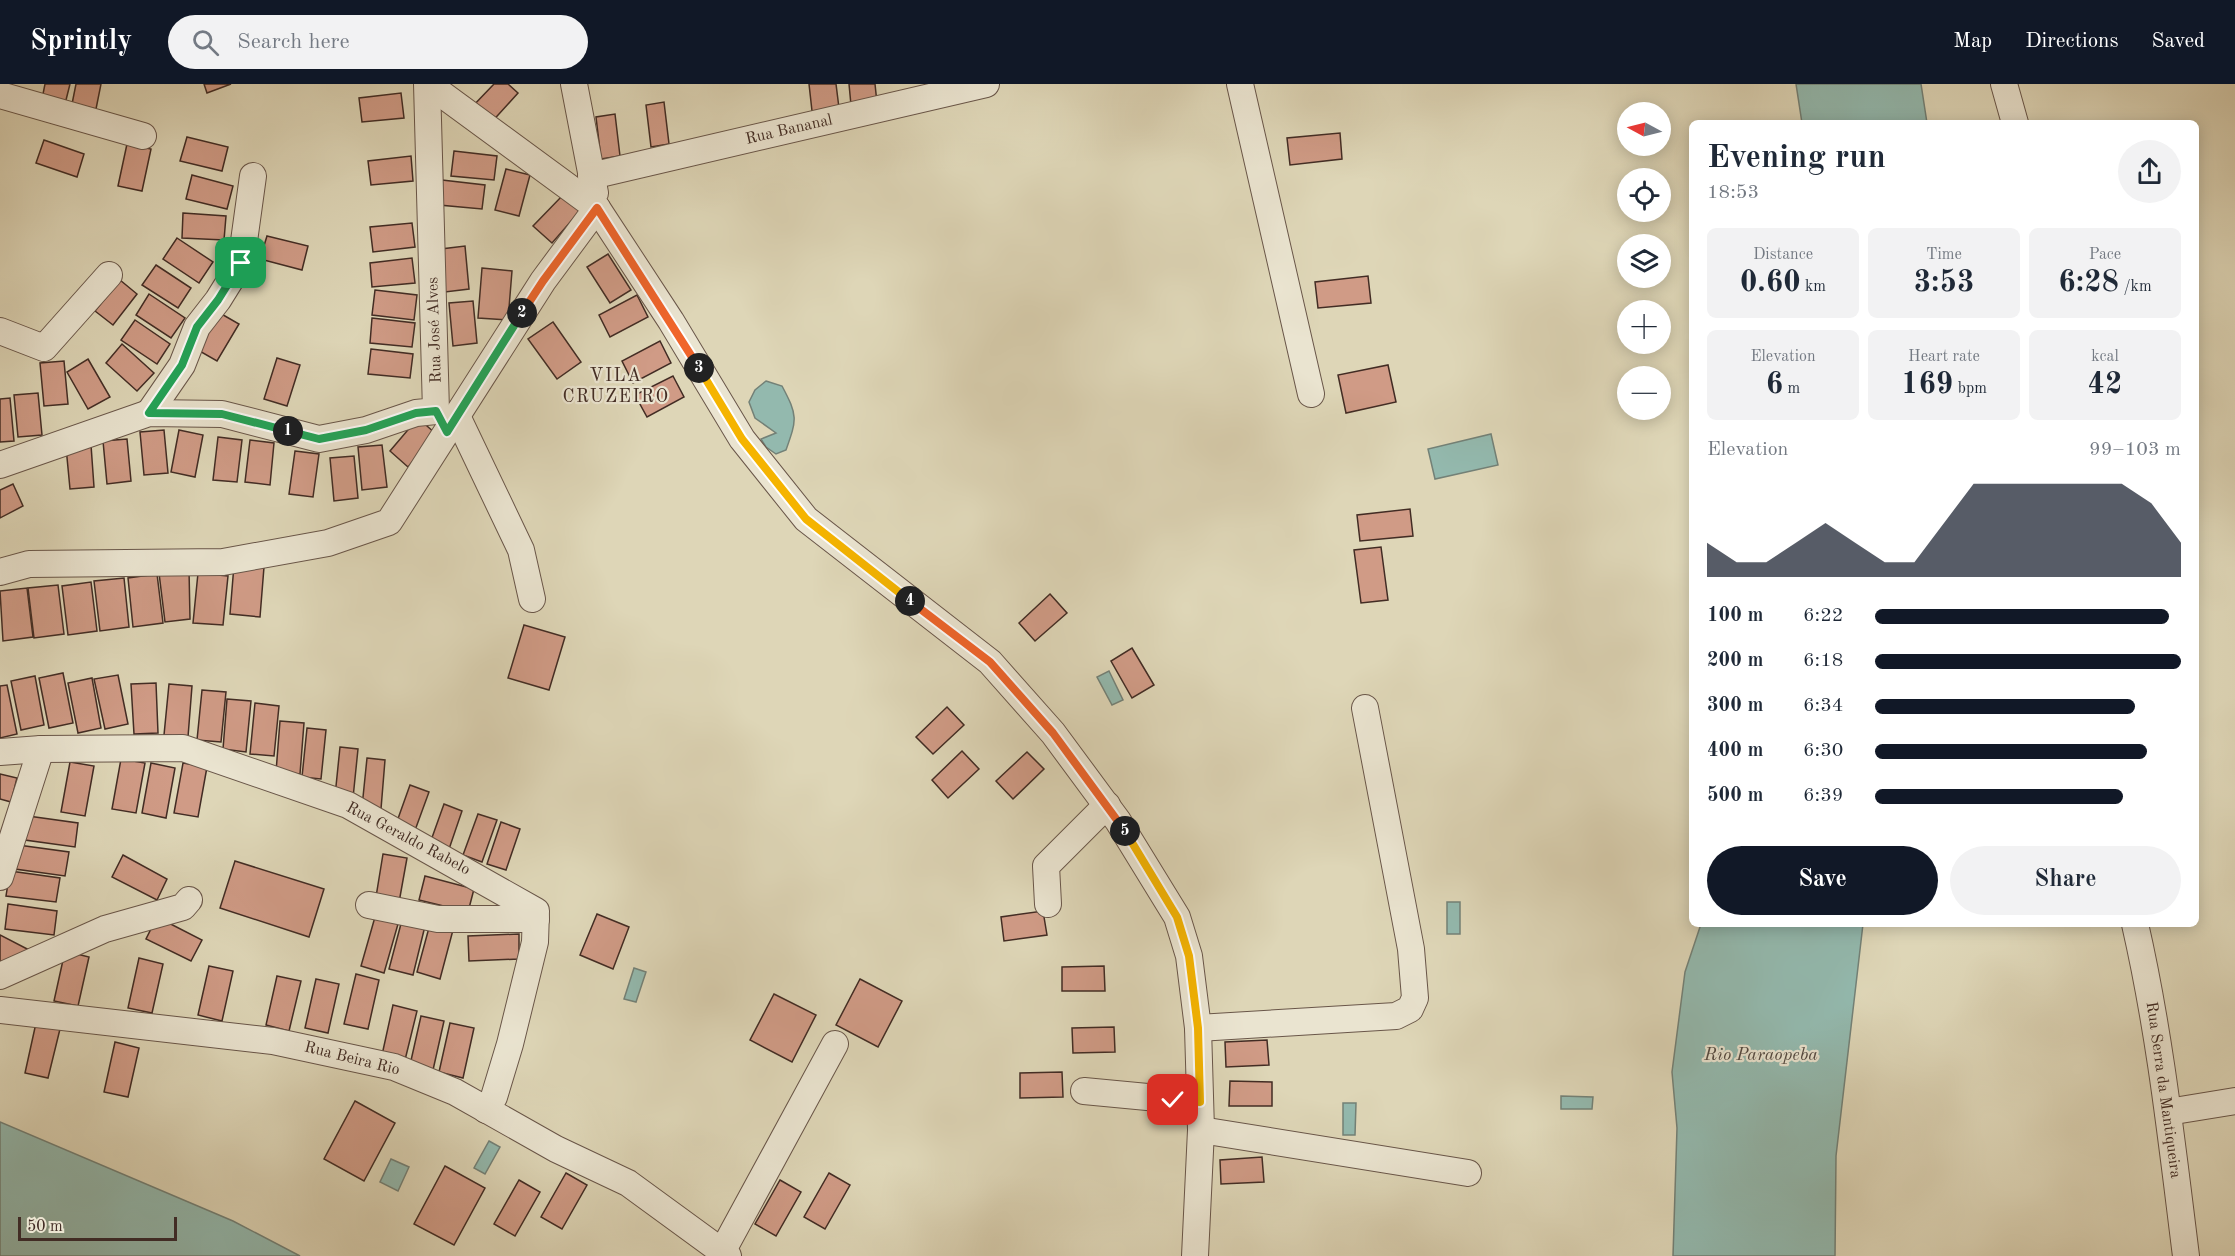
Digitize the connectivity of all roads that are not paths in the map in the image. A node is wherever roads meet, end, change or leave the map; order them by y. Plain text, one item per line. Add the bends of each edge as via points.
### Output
1 (428, 84) edge
2 (574, 84) edge
3 (986, 84) edge
4 (1240, 84) edge
5 (2004, 84) edge
6 (0, 95) edge
7 (2014, 120) edge
8 (143, 136) dead end
9 (253, 176) dead end
10 (591, 176) junction
11 (597, 208) junction
12 (109, 276) dead end
13 (0, 331) edge
14 (1311, 394) dead end
15 (149, 413) junction
16 (447, 420) junction
17 (0, 465) edge
18 (0, 572) edge
19 (532, 599) dead end
20 (1365, 708) dead end
21 (41, 749) junction
22 (0, 752) edge
23 (1107, 805) junction
24 (0, 877) edge
25 (189, 900) dead end
26 (1048, 904) dead end
27 (369, 905) dead end
28 (536, 919) junction
29 (2136, 927) edge
30 (0, 976) edge
31 (0, 1010) edge
32 (1198, 1028) junction
33 (835, 1044) dead end
34 (1084, 1091) dead end
35 (2235, 1101) edge
36 (1200, 1102) junction
37 (486, 1110) junction
38 (2168, 1112) junction
39 (1201, 1130) junction
40 (1468, 1173) dead end
41 (725, 1254) edge
42 (1196, 1256) edge
43 (2186, 1256) edge

1 - 11 street
1 - 16 street, Rua José Alves
2 - 10 street
3 - 10 street, Rua Bananal
4 - 14 street
5 - 7 street
6 - 8 street
9 - 15 street via 241,263 197,327 182,365
10 - 11 street
11 - 16 street
11 - 23 street via 742,439 806,519 990,662 1053,733
12 - 13 street via 44,348
15 - 16 street via 222,414 319,439 366,430 416,413
15 - 17 street
16 - 18 street via 389,522 328,543 223,562 29,564
16 - 19 street via 521,550
20 - 32 street via 1411,950 1415,998 1410,1009 1396,1016
21 - 22 street, Rua Geraldo Rabelo
21 - 24 street
21 - 28 street, Rua Geraldo Rabelo via 183,747 348,805 536,911
23 - 26 street via 1046,866
23 - 32 street via 1177,917 1189,956
25 - 30 street via 183,907 105,929
27 - 28 street via 438,919
28 - 37 street via 523,994 494,1097
29 - 38 street, Rua Serra da Mantiqueira
31 - 37 street, Rua Beira Rio via 273,1041 394,1067
32 - 36 street
33 - 41 street
34 - 36 street
35 - 38 street
36 - 39 street
37 - 41 street, Rua Beira Rio via 628,1183
38 - 43 street, Rua Serra da Mantiqueira
39 - 40 street
39 - 42 street

